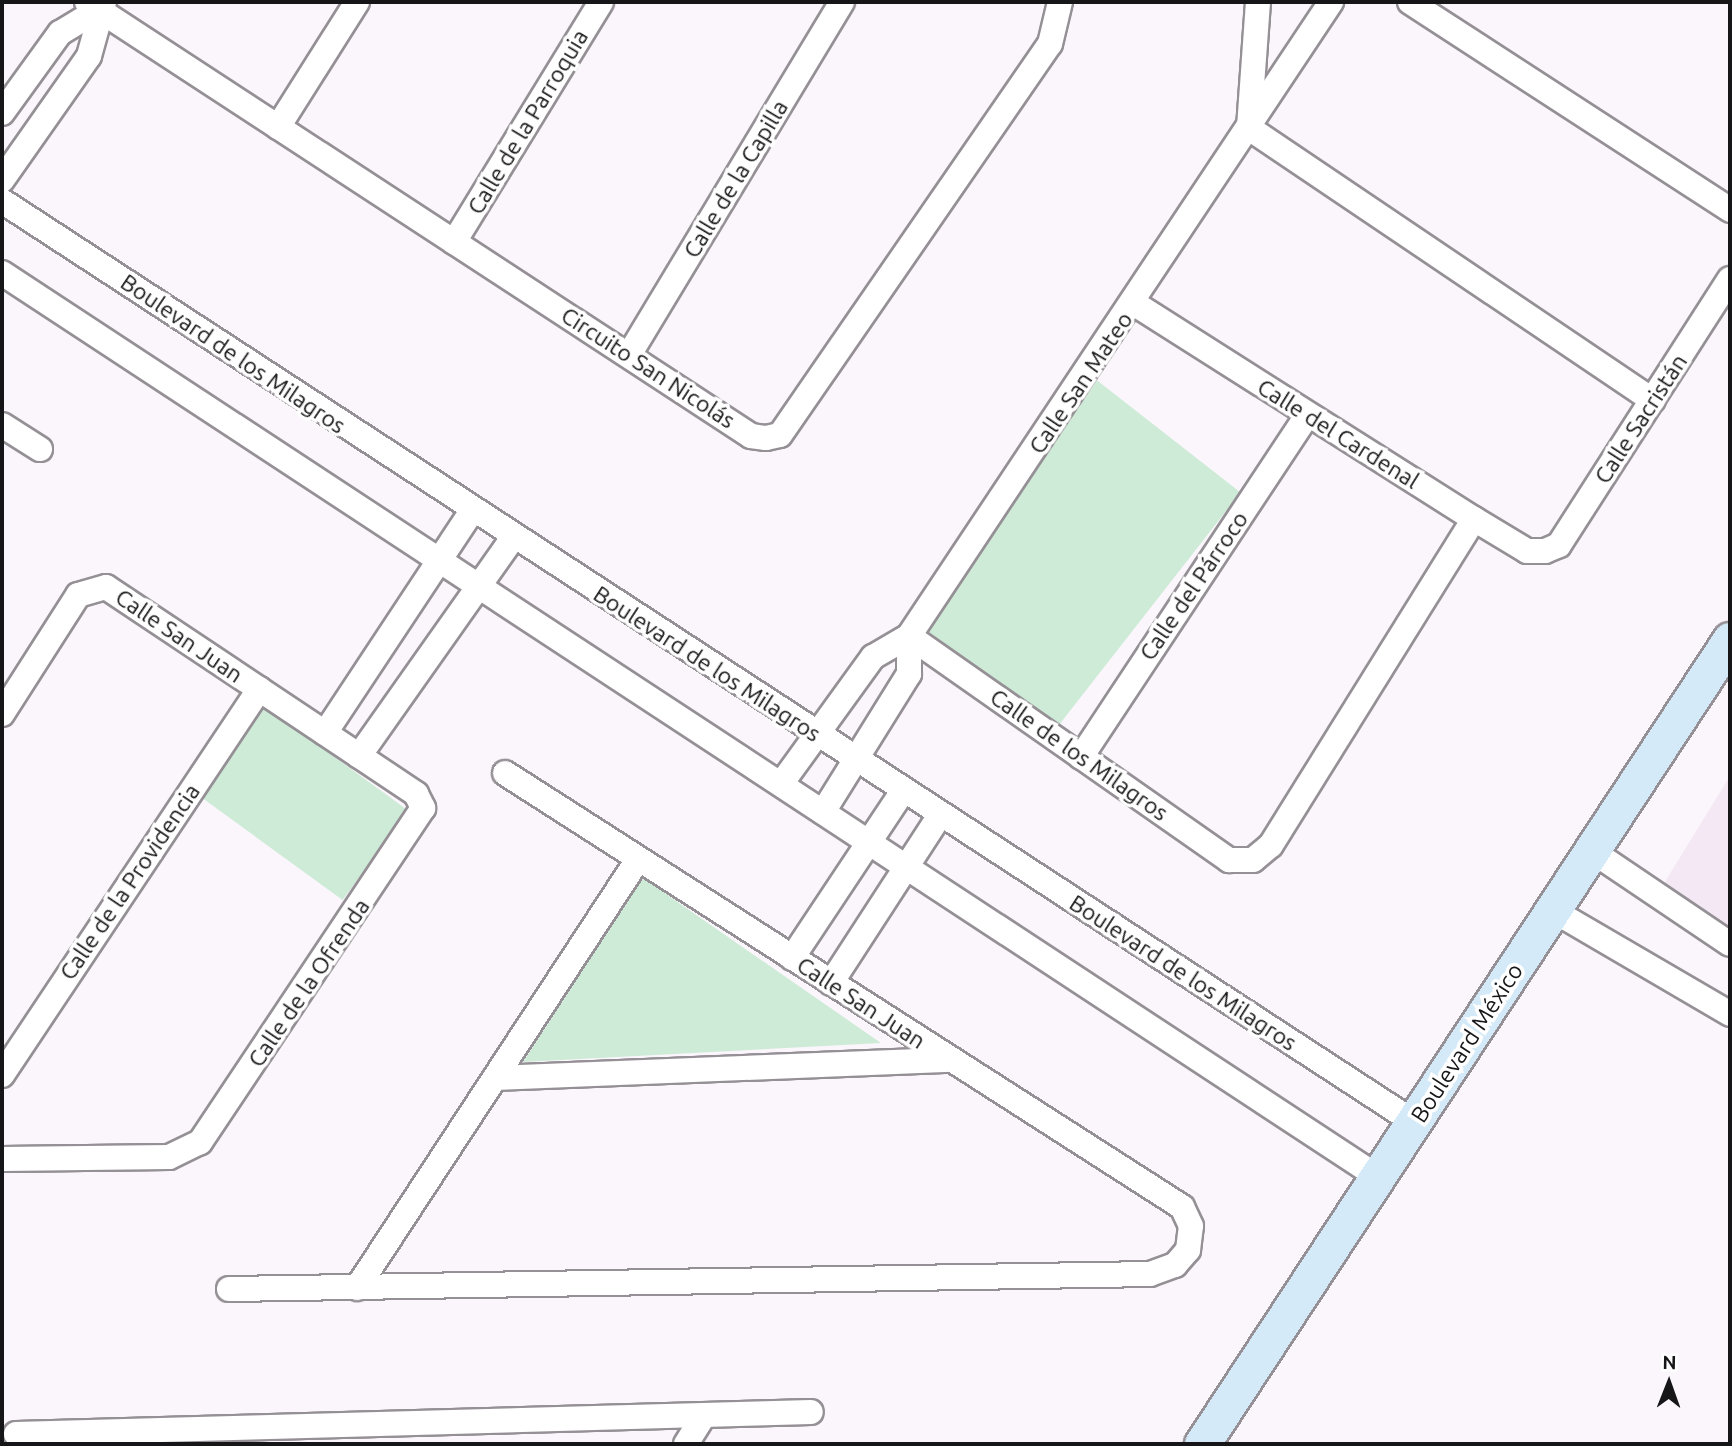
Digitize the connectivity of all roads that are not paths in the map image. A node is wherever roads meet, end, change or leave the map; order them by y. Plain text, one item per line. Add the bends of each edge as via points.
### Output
1 (357, 2) edge
2 (601, 2) edge
3 (842, 2) edge
4 (1258, 2) edge
5 (1331, 2) edge
6 (1410, 2) edge
7 (96, 4) edge
8 (1054, 5) edge
9 (2, 113) edge
10 (278, 127) junction
11 (1249, 128) junction
12 (2, 180) edge
13 (2, 201) edge
14 (1730, 210) edge
15 (454, 242) junction
16 (2, 273) edge
17 (1730, 279) edge
18 (1135, 304) junction
19 (629, 355) junction
20 (1653, 400) junction
21 (1307, 415) junction
22 (2, 425) edge
23 (40, 449) dead end
24 (471, 512) junction
25 (1474, 519) junction
26 (513, 538) junction
27 (1545, 551) joint
28 (438, 560) junction
29 (479, 586) junction
30 (909, 636) junction
31 (1730, 640) edge
32 (259, 689) junction
33 (2, 714) edge
34 (325, 733) junction
35 (817, 735) junction
36 (359, 756) junction
37 (1081, 757) junction
38 (858, 761) junction
39 (505, 773) dead end
40 (781, 784) junction
41 (903, 791) junction
42 (423, 808) joint
43 (823, 812) junction
44 (940, 815) junction
45 (869, 842) junction
46 (1592, 851) junction
47 (637, 861) junction
48 (906, 867) junction
49 (1554, 911) junction
50 (1730, 944) edge
51 (792, 958) junction
52 (831, 984) junction
53 (1730, 1014) edge
54 (951, 1060) junction
55 (2, 1075) edge
56 (495, 1077) junction
57 (1415, 1123) junction
58 (2, 1159) edge
59 (1378, 1177) junction
60 (357, 1288) junction
61 (229, 1289) dead end
62 (811, 1412) dead end
63 (704, 1415) junction
64 (455, 1422) junction
65 (16, 1434) edge
66 (439, 1444) edge
67 (686, 1444) edge
68 (1202, 1444) edge

1 - 10 street
2 - 15 street, Calle de la Parroquia
3 - 19 street, Calle de la Capilla
4 - 11 street
5 - 11 street, Calle San Mateo
6 - 14 street
7 - 9 street via 61,33
7 - 10 street, Circuito San Nicolás
7 - 12 street via 89,56
8 - 19 street, Circuito San Nicolás via 1050,44 780,435 751,436
10 - 15 street, Circuito San Nicolás
11 - 18 street, Calle San Mateo
11 - 20 street
13 - 24 street, Boulevard de los Milagros
15 - 19 street, Circuito San Nicolás
16 - 28 street
17 - 20 street, Calle Sacristán
18 - 21 street, Calle del Cardenal
18 - 30 street, Calle San Mateo
20 - 27 street, Calle Sacristán via 1559,545
21 - 25 street, Calle del Cardenal
21 - 37 street, Calle del Párroco
22 - 23 street
24 - 26 street, Boulevard de los Milagros
24 - 28 street
25 - 27 street, Calle del Cardenal via 1527,551
25 - 37 street, Calle de los Milagros via 1270,845 1253,860 1229,860
26 - 29 street
26 - 35 street, Boulevard de los Milagros
28 - 29 street
28 - 34 street
29 - 36 street
29 - 40 street
30 - 35 street, Calle San Mateo via 873,657
30 - 37 street, Calle de los Milagros
30 - 38 street via 909,674
31 - 46 main road, Boulevard México
32 - 33 street, Calle San Juan via 106,587 91,587 78,594
32 - 34 street, Calle San Juan
32 - 55 street, Calle de la Providencia
34 - 36 street, Calle San Juan
35 - 38 street, Boulevard de los Milagros
35 - 40 street, Calle San Mateo
36 - 42 street, Calle San Juan via 416,794
38 - 41 street, Boulevard de los Milagros
38 - 43 street
39 - 47 street, Calle San Juan
40 - 43 street
41 - 44 street, Boulevard de los Milagros
41 - 45 street
42 - 58 street, Calle de la Ofrenda via 200,1142 187,1152
43 - 45 street
44 - 48 street
44 - 57 street, Boulevard de los Milagros
45 - 48 street
45 - 51 street
46 - 49 main road, Boulevard México
46 - 50 street
47 - 51 street, Calle San Juan
47 - 56 street
48 - 52 street
48 - 59 street
49 - 53 street
49 - 57 main road, Boulevard México
51 - 52 street, Calle San Juan
52 - 54 street, Calle San Juan
54 - 56 street
54 - 60 street, Calle San Juan via 1182,1207 1191,1226 1188,1250 1175,1265 1150,1275
56 - 60 street
57 - 59 main road, Boulevard México
59 - 68 main road, Boulevard México
60 - 61 street
62 - 63 street
63 - 64 street
63 - 67 street
64 - 65 street
64 - 66 street

